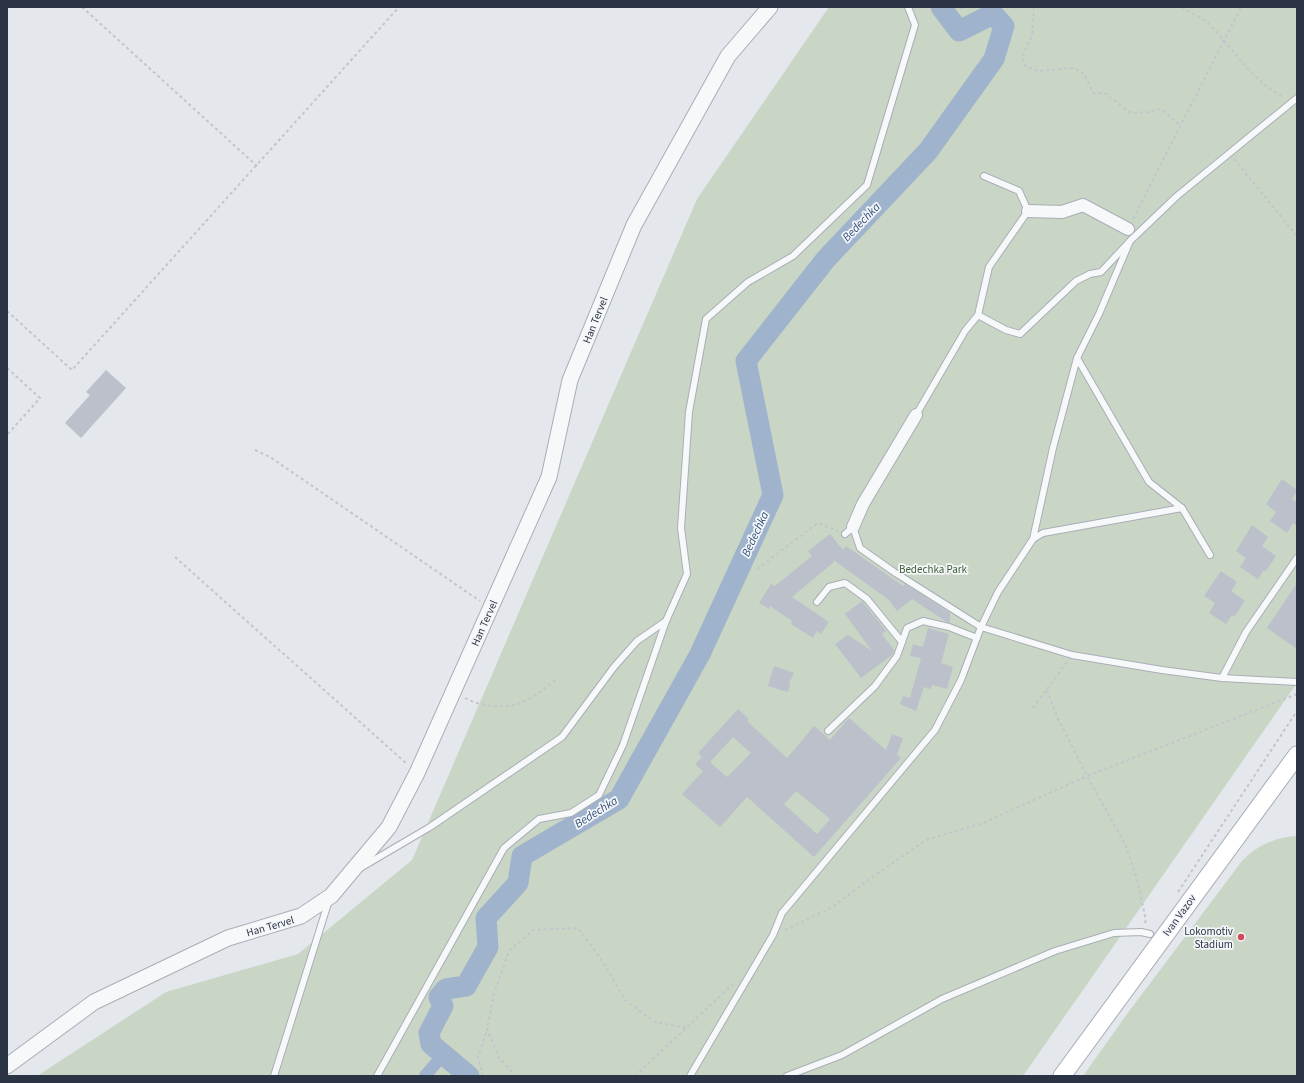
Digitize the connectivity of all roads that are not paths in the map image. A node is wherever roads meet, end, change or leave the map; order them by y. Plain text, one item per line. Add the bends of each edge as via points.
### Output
1 (770, 7) edge
2 (908, 7) edge
3 (1294, 99) edge
4 (984, 176) dead end
5 (1028, 211) junction
6 (1128, 229) road end
7 (1130, 241) junction
8 (978, 315) junction
9 (1077, 358) junction
10 (916, 415) joint
11 (1182, 508) junction
12 (849, 531) joint
13 (1033, 539) junction
14 (1210, 555) dead end
15 (1297, 558) edge
16 (816, 602) dead end
17 (666, 621) junction
18 (981, 627) junction
19 (977, 638) junction
20 (902, 642) junction
21 (1222, 678) junction
22 (1297, 682) edge
23 (828, 731) dead end
24 (1297, 755) edge
25 (350, 874) junction
26 (331, 896) junction
27 (1150, 934) dead end
28 (7, 1066) edge
29 (274, 1076) edge
30 (377, 1076) edge
31 (690, 1076) edge
32 (787, 1076) edge
33 (1062, 1076) edge

1 - 25 street, Han Tervel via 728,56 634,225 570,380 549,477 417,773 389,827
2 - 17 lane via 915,25 867,185 793,256 748,282 706,319 689,412 681,528 686,574
3 - 7 lane via 1177,196
4 - 5 lane via 1019,191
5 - 6 street via 1062,212 1083,205
5 - 8 lane via 989,267
7 - 8 lane via 1101,272 1076,281 1020,334 1006,330
7 - 9 lane via 1100,314
8 - 10 lane via 965,331
9 - 11 lane via 1149,482
9 - 13 lane via 1053,448
10 - 12 street
11 - 13 lane via 1043,533
11 - 14 lane
12 - 18 lane via 860,548
13 - 18 lane via 998,592
15 - 21 lane via 1246,632
16 - 20 lane via 829,587 845,583 867,599
17 - 25 lane via 637,641 614,667 562,737 430,827
17 - 30 lane via 623,745 599,795 571,813 539,819 504,848
18 - 19 lane
18 - 21 lane via 1072,655
19 - 20 lane via 949,627 923,621 907,628
19 - 31 lane via 961,680 935,730 782,914 773,935
20 - 23 lane via 897,656 875,686
21 - 22 lane
24 - 33 main road, Ivan Vazov
25 - 26 street, Han Tervel
26 - 28 street, Han Tervel via 301,916 228,938 94,1002
26 - 29 lane
27 - 32 lane via 1114,933 1055,951 942,999 842,1055

